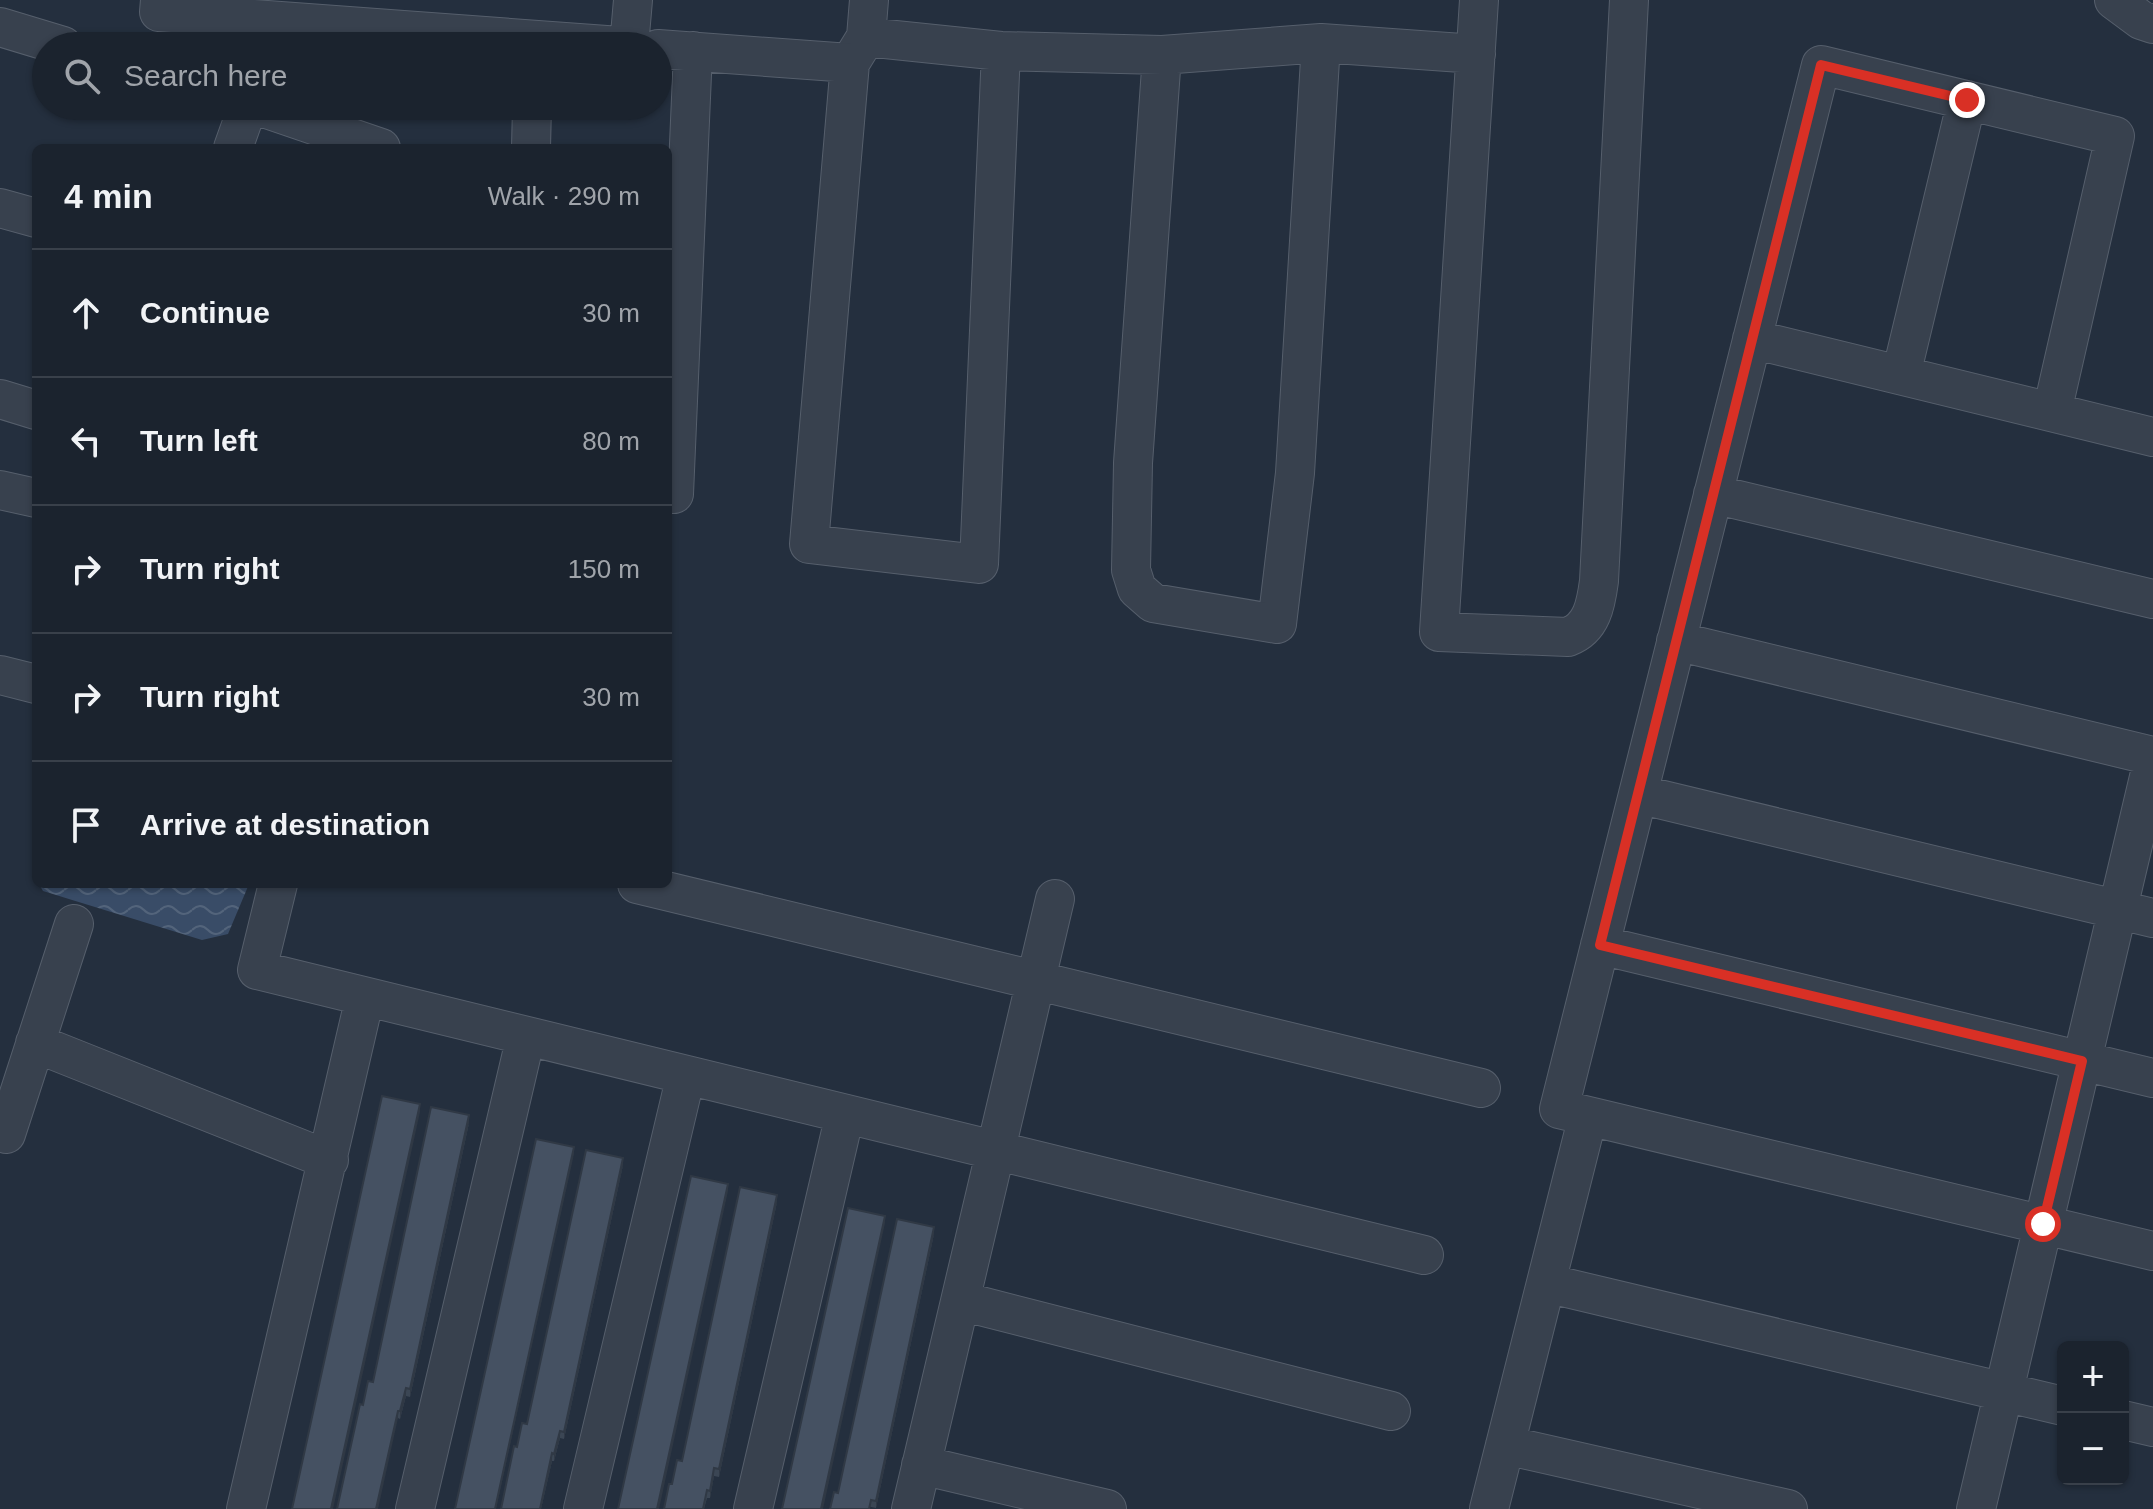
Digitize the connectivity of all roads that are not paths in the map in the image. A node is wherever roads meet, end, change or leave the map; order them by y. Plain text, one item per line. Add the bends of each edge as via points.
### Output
1 (160, 0) edge
2 (633, 0) edge
3 (869, 0) edge
4 (1479, 0) edge
5 (1629, 0) edge
6 (2114, 0) edge
7 (2153, 24) edge
8 (0, 27) edge
9 (402, 32) edge
10 (630, 32) edge
11 (32, 37) edge
12 (1321, 43) junction
13 (676, 50) edge
14 (858, 50) junction
15 (1001, 51) junction
16 (1476, 54) junction
17 (1162, 55) junction
18 (1967, 100) junction
19 (243, 120) edge
20 (299, 120) edge
21 (532, 120) edge
22 (234, 144) edge
23 (369, 144) edge
24 (531, 144) edge
25 (0, 208) edge
26 (32, 217) edge
27 (1752, 339) junction
28 (1901, 375) junction
29 (0, 399) edge
30 (32, 409) edge
31 (2052, 412) junction
32 (2153, 437) edge
33 (0, 490) edge
34 (672, 494) edge
35 (1713, 494) junction
36 (32, 497) edge
37 (2153, 599) edge
38 (1676, 641) junction
39 (0, 675) edge
40 (32, 683) edge
41 (2153, 758) edge
42 (1638, 794) junction
43 (277, 888) edge
44 (653, 888) edge
45 (1055, 899) dead end
46 (2135, 914) edge
47 (74, 924) dead end
48 (1600, 945) junction
49 (1036, 981) junction
50 (365, 997) junction
51 (526, 1036) junction
52 (35, 1043) junction
53 (2082, 1061) junction
54 (686, 1075) junction
55 (2153, 1078) edge
56 (1481, 1088) dead end
57 (845, 1114) junction
58 (1588, 1116) junction
59 (6, 1134) dead end
60 (996, 1151) junction
61 (329, 1160) junction
62 (2043, 1224) junction
63 (2153, 1251) edge
64 (1424, 1255) dead end
65 (1546, 1283) junction
66 (961, 1301) junction
67 (2003, 1392) junction
68 (2057, 1405) edge
69 (1391, 1411) dead end
70 (2129, 1421) edge
71 (2153, 1427) edge
72 (1505, 1445) junction
73 (921, 1465) junction
74 (246, 1509) edge
75 (415, 1509) edge
76 (583, 1509) edge
77 (753, 1509) edge
78 (911, 1509) edge
79 (1107, 1509) edge
80 (1489, 1509) edge
81 (1788, 1509) edge
82 (1976, 1509) edge

1 - 9 street via 159,12
2 - 10 street
3 - 14 street
4 - 16 street
5 - 16 street via 1599,581 1587,624 1568,637 1439,632
6 - 7 street
8 - 11 street
12 - 16 street
12 - 17 street
12 - 17 street via 1295,473 1277,624 1153,603 1137,589 1131,570 1133,463
13 - 14 street
13 - 34 street
14 - 15 street
14 - 15 street via 809,544 979,564
15 - 17 street
18 - 27 street via 1821,65
18 - 28 street
18 - 31 street via 2115,136
19 - 22 street
20 - 23 street
21 - 24 street
25 - 26 street
27 - 28 street
27 - 35 street
28 - 31 street
29 - 30 street
31 - 32 street
33 - 36 street
35 - 37 street
35 - 38 street
38 - 41 street
38 - 42 street
39 - 40 street
41 - 46 street
42 - 46 street
42 - 48 street
43 - 50 street via 257,970
44 - 49 street
45 - 49 street
46 - 53 street
47 - 52 street
48 - 53 street
48 - 58 street via 1559,1109
49 - 56 street
49 - 60 street
50 - 51 street
50 - 61 street
51 - 54 street
51 - 75 street
52 - 59 street
52 - 61 street
53 - 55 street
53 - 62 street
54 - 57 street
54 - 76 street
57 - 60 street
57 - 77 street
58 - 62 street
58 - 65 street
60 - 64 street
60 - 66 street
61 - 74 street
62 - 63 street
62 - 67 street
65 - 67 street
65 - 72 street
66 - 69 street
66 - 73 street
67 - 68 street
67 - 82 street
70 - 71 street
72 - 80 street
72 - 81 street
73 - 78 street
73 - 79 street

